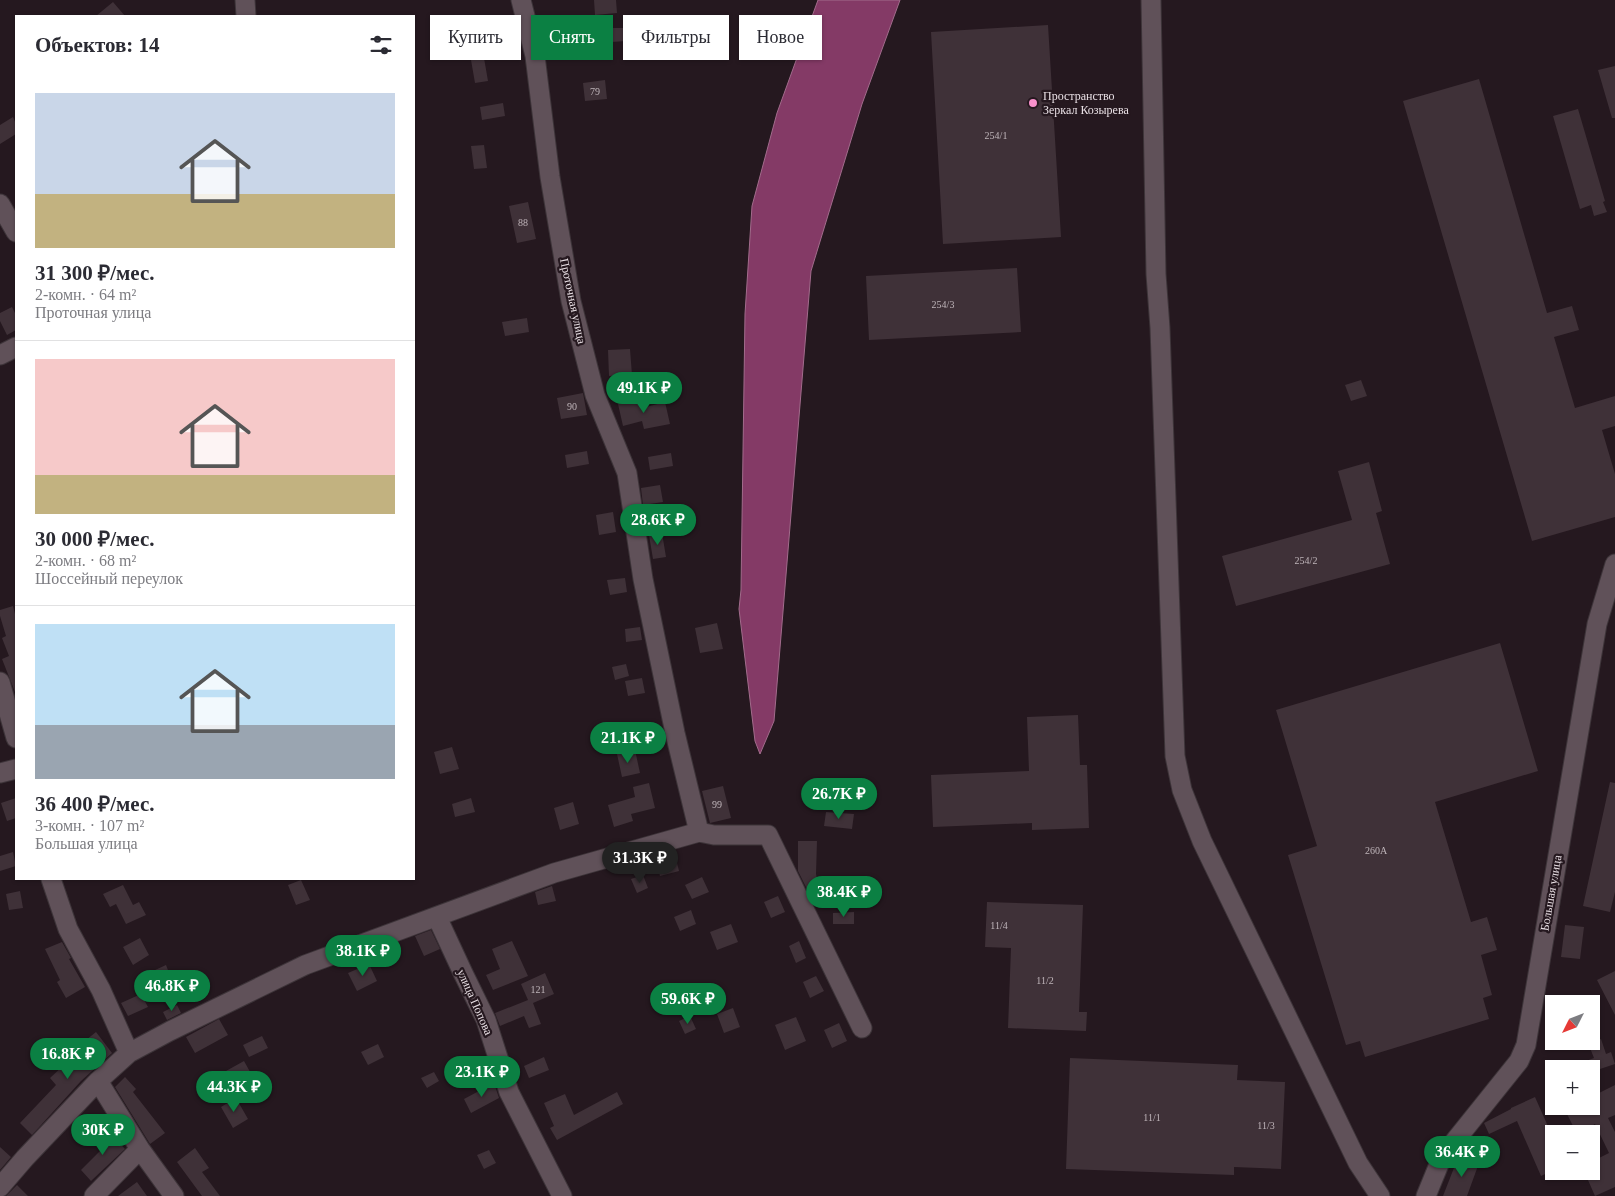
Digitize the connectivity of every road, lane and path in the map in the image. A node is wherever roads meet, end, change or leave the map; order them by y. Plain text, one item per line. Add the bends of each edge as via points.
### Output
1 (245, 0) edge
2 (521, 0) edge
3 (1151, 0) edge
4 (246, 15) edge
5 (0, 204) edge
6 (15, 230) edge
7 (15, 348) edge
8 (0, 355) edge
9 (1615, 564) edge
10 (0, 682) edge
11 (15, 734) edge
12 (15, 769) edge
13 (0, 773) edge
14 (699, 832) junction
15 (51, 880) edge
16 (437, 917) junction
17 (862, 1028) dead end
18 (129, 1053) junction
19 (98, 1081) junction
20 (140, 1149) junction
21 (0, 1187) edge
22 (94, 1196) edge
23 (174, 1196) edge
24 (562, 1196) edge
25 (1380, 1196) edge
26 (1426, 1196) edge

1 - 4 street
2 - 14 street, Проточная улица via 535,56 550,177 571,301 595,394 627,473 643,578
3 - 25 street via 1156,274 1175,756 1182,790 1202,841 1358,1162
5 - 6 street
7 - 8 street
9 - 26 street, Большая улица via 1596,624 1526,1045 1519,1061 1442,1157
10 - 11 street
12 - 13 street
14 - 16 street via 554,873
14 - 17 street via 768,835
15 - 18 street via 68,928
16 - 18 street via 305,965
16 - 24 street, улица Попова via 486,1020 509,1092
18 - 19 street
19 - 20 street
19 - 21 street
20 - 22 street
20 - 23 street

